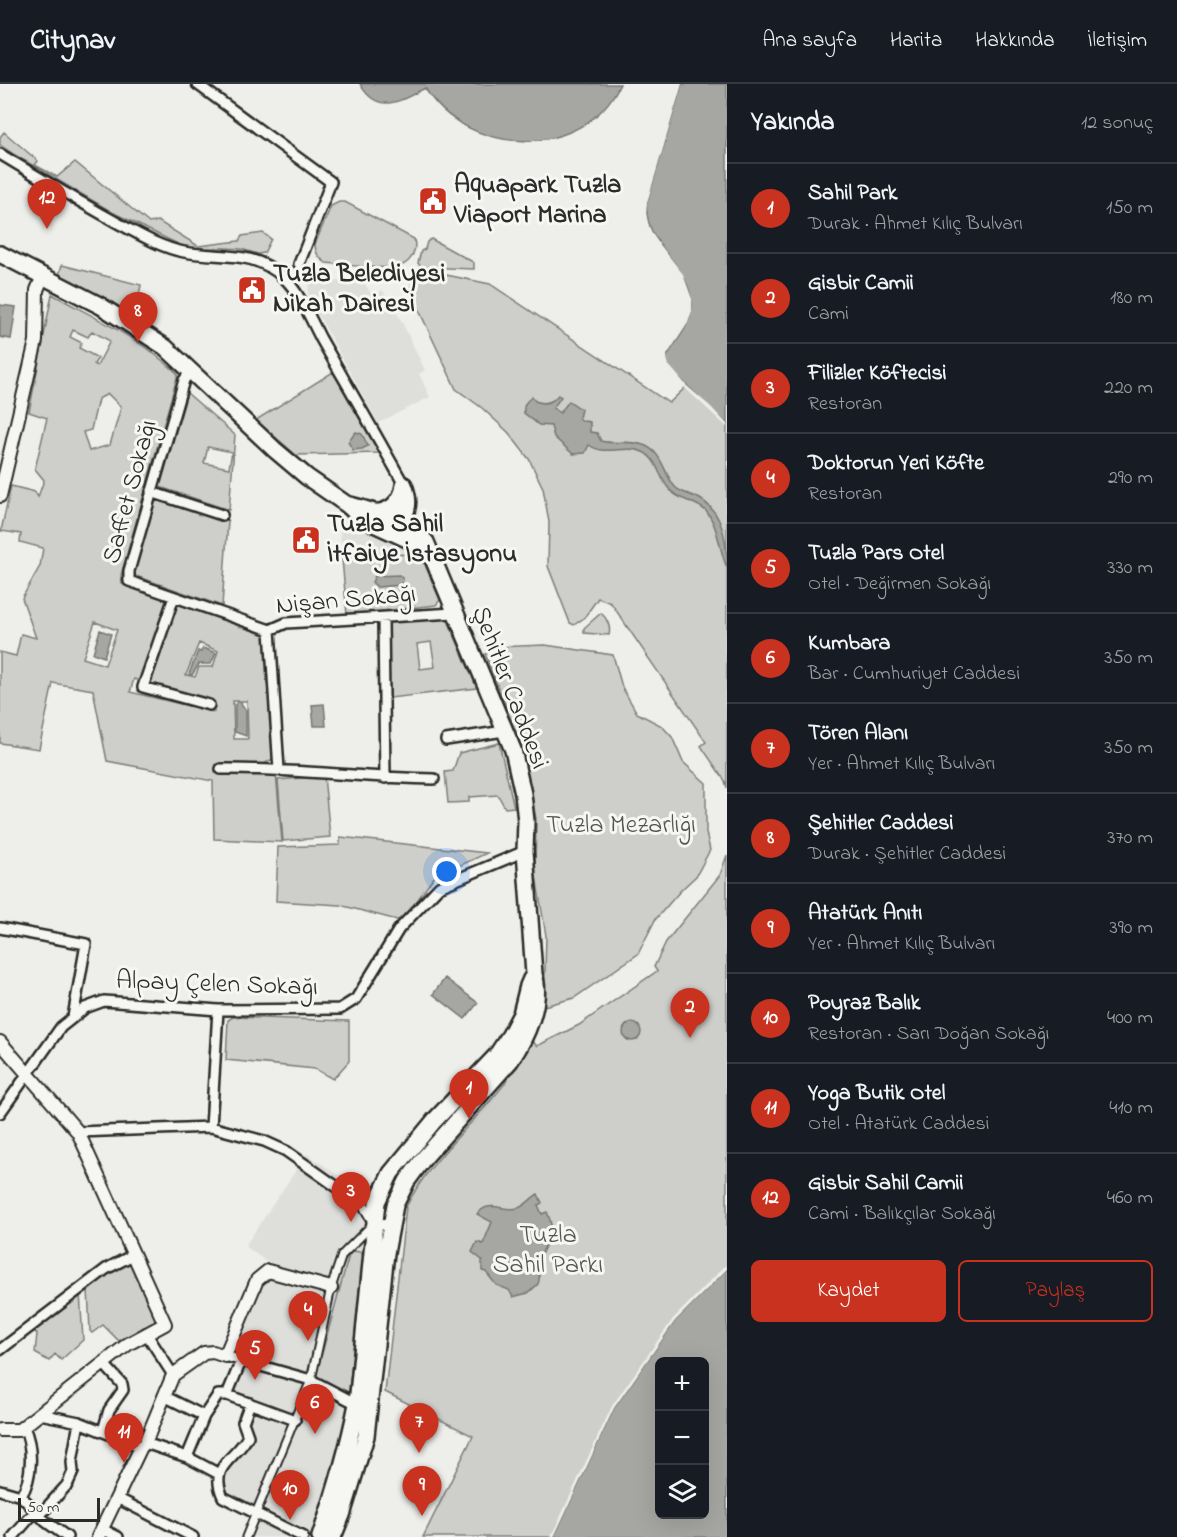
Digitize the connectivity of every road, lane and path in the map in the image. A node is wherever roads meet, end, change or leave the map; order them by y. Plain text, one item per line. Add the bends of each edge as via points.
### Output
1 (196, 84) edge
2 (0, 154) edge
3 (0, 254) edge
4 (299, 264) dead end
5 (42, 276) junction
6 (192, 370) junction
7 (406, 491) junction
8 (151, 492) junction
9 (0, 496) edge
10 (222, 515) dead end
11 (373, 518) junction
12 (396, 526) junction
13 (426, 542) junction
14 (436, 566) junction
15 (174, 597) junction
16 (454, 613) junction
17 (383, 619) junction
18 (270, 630) junction
19 (209, 705) dead end
20 (504, 730) junction
21 (446, 740) dead end
22 (220, 769) dead end
23 (279, 770) junction
24 (386, 778) junction
25 (434, 779) dead end
26 (525, 851) junction
27 (0, 928) edge
28 (534, 974) junction
29 (218, 1010) junction
30 (73, 1017) junction
31 (0, 1042) edge
32 (27, 1074) junction
33 (0, 1113) edge
34 (211, 1127) junction
35 (78, 1132) junction
36 (374, 1223) junction
37 (391, 1226) junction
38 (133, 1255) junction
39 (331, 1288) junction
40 (147, 1334) junction
41 (0, 1350) edge
42 (225, 1356) junction
43 (241, 1361) junction
44 (103, 1363) junction
45 (173, 1375) junction
46 (311, 1380) junction
47 (227, 1395) junction
48 (164, 1396) junction
49 (250, 1403) junction
50 (357, 1404) junction
51 (40, 1414) junction
52 (204, 1416) junction
53 (295, 1420) junction
54 (78, 1422) junction
55 (24, 1427) junction
56 (0, 1430) edge
57 (103, 1431) junction
58 (143, 1445) junction
59 (188, 1457) junction
60 (219, 1474) junction
61 (0, 1490) edge
62 (21, 1496) junction
63 (117, 1498) junction
64 (256, 1512) junction
65 (40, 1515) junction
66 (170, 1527) junction
67 (100, 1533) edge
68 (13, 1537) edge
69 (67, 1537) edge
70 (118, 1537) edge
71 (165, 1537) edge
72 (193, 1537) edge
73 (246, 1537) edge
74 (303, 1537) edge
75 (320, 1537) edge
76 (333, 1537) edge

1 - 4 street via 331,183
2 - 7 street via 153,242 184,252 253,259 283,277
3 - 5 main road, Şehitler Caddesi
5 - 6 main road, Şehitler Caddesi via 128,322
5 - 9 street via 37,290 36,341
6 - 8 street, Saffet Sokağı via 184,380
6 - 11 main road, Şehitler Caddesi via 307,477 358,515
7 - 11 main road
7 - 12 main road via 408,510
7 - 13 main road
8 - 10 street
8 - 15 street, Saffet Sokağı via 129,581
11 - 12 main road, Şehitler Caddesi
12 - 13 main road, Şehitler Caddesi via 416,532
12 - 14 main road, Şehitler Caddesi
13 - 14 main road, Şehitler Caddesi
14 - 16 main road, Şehitler Caddesi
15 - 18 street, Nişan Sokağı
15 - 19 street via 143,687
16 - 17 street, Nişan Sokağı
16 - 20 main road, Şehitler Caddesi
17 - 18 street, Nişan Sokağı via 286,623
17 - 24 street
18 - 23 street
20 - 21 street
20 - 26 main road, Şehitler Caddesi via 523,794
22 - 23 street
23 - 24 street
24 - 25 street
26 - 28 main road, Şehitler Caddesi
26 - 29 street, Alpay Çelen Sokağı via 439,887 399,929 356,999 340,1010
27 - 30 street via 86,944
28 - 36 main road via 521,1014 496,1056 434,1121 385,1182
28 - 37 main road, Şehitler Caddesi via 538,985 530,1024 519,1049 406,1181
29 - 30 street, Alpay Çelen Sokağı via 104,1001
29 - 34 street
30 - 32 street, Alpay Çelen Sokağı via 61,1027
31 - 32 street
32 - 33 street, Alpay Çelen Sokağı
32 - 35 street
34 - 35 street
34 - 36 street via 286,1151 364,1206
35 - 38 street
36 - 37 street
36 - 39 street via 342,1255
36 - 50 main road
37 - 76 main road, Şehitler Caddesi via 366,1436
38 - 40 street via 165,1324
38 - 41 street via 106,1269
39 - 42 street via 268,1271 256,1280
39 - 46 street
40 - 44 street
40 - 45 street
42 - 43 street
42 - 45 street via 204,1353
43 - 46 street
43 - 47 street
44 - 51 street
44 - 57 street via 123,1390 109,1410
45 - 48 street
46 - 50 street
46 - 53 street
47 - 49 street
47 - 52 street via 218,1395
48 - 52 street
48 - 58 street
49 - 53 street
49 - 60 street via 243,1422 248,1436
50 - 75 main road via 336,1491
51 - 54 street
51 - 55 street
52 - 59 street
53 - 64 street
54 - 57 street
54 - 65 street via 73,1472
55 - 56 street
55 - 62 street via 31,1443 27,1486
57 - 58 street
58 - 59 street
58 - 63 street
59 - 60 street
60 - 64 street via 223,1497
61 - 62 street
62 - 65 street
63 - 66 street
63 - 67 street
64 - 73 street
64 - 74 street
65 - 68 street via 33,1514
65 - 69 street
66 - 71 street
66 - 72 street
67 - 70 street

